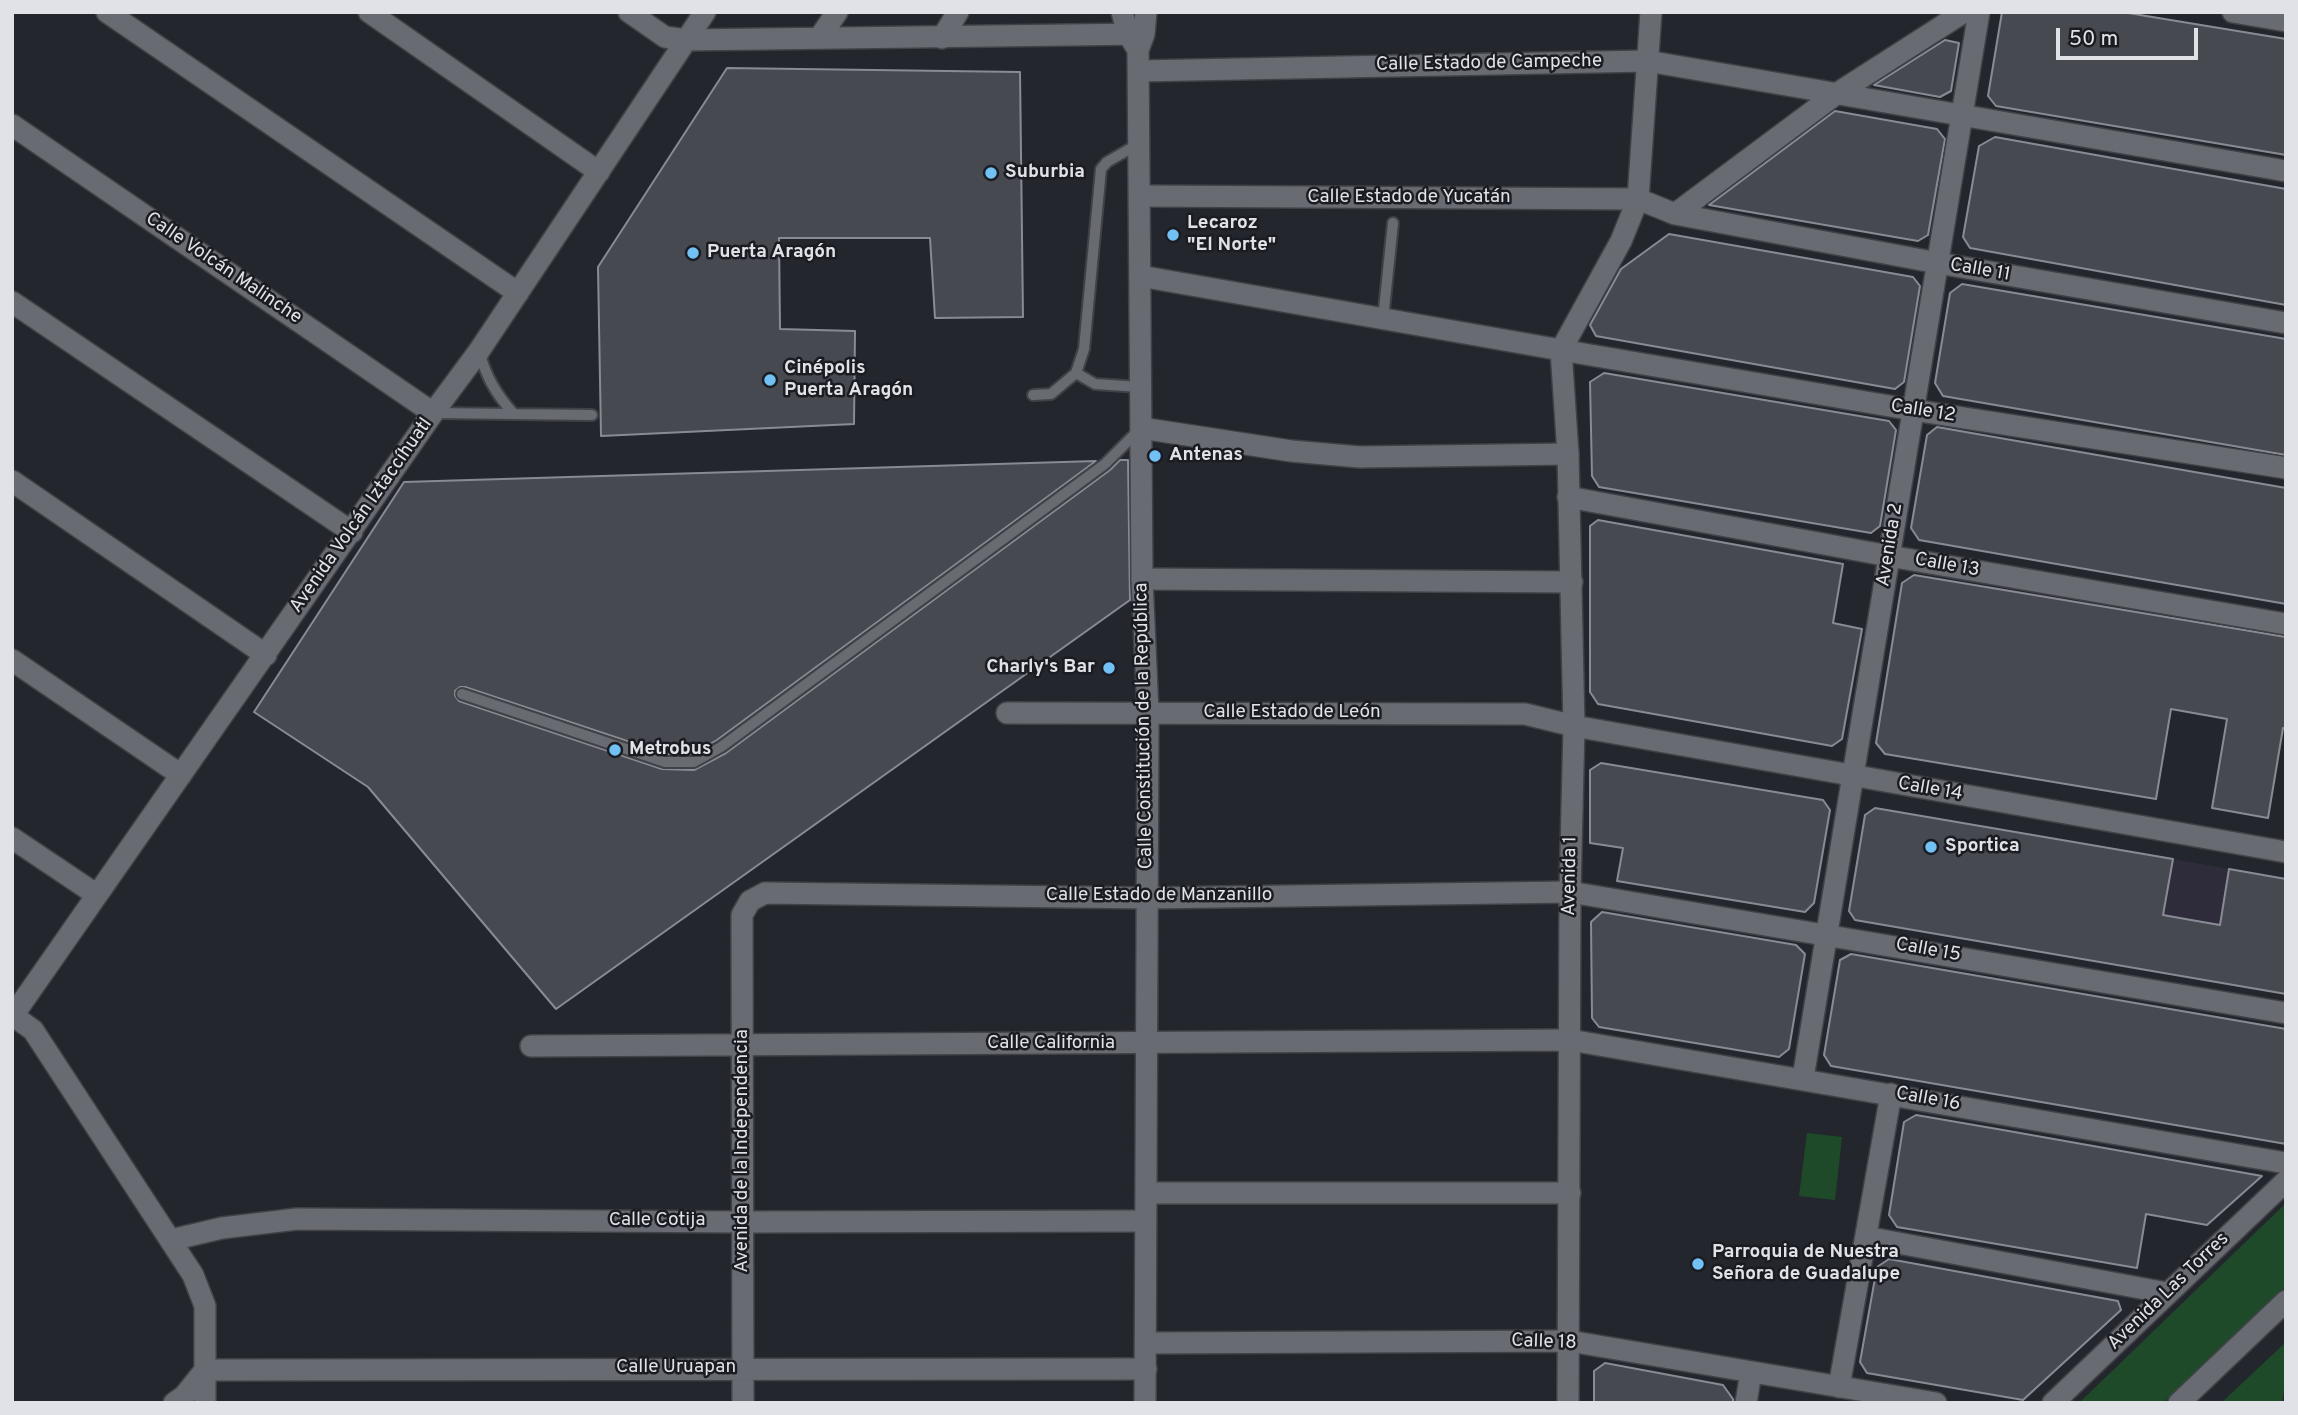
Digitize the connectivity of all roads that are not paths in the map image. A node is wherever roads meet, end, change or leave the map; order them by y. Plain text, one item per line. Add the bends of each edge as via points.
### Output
1 (107, 12) edge
2 (369, 12) edge
3 (629, 12) edge
4 (705, 12) edge
5 (837, 12) edge
6 (958, 12) edge
7 (1122, 12) edge
8 (1146, 12) edge
9 (1651, 12) edge
10 (1964, 12) edge
11 (1979, 12) edge
12 (2233, 12) edge
13 (2286, 21) edge
14 (820, 37) junction
15 (942, 38) junction
16 (686, 40) junction
17 (1137, 47) junction
18 (1647, 61) junction
19 (1836, 94) junction
20 (1962, 116) junction
21 (12, 125) edge
22 (1140, 143) junction
23 (2286, 171) edge
24 (599, 172) junction
25 (1140, 196) junction
26 (1638, 199) junction
27 (1675, 214) junction
28 (1393, 223) dead end
29 (1937, 263) junction
30 (1140, 276) junction
31 (517, 293) junction
32 (12, 302) edge
33 (1383, 319) junction
34 (2286, 323) edge
35 (1561, 350) junction
36 (479, 351) junction
37 (1076, 373) junction
38 (1140, 387) junction
39 (1033, 395) dead end
40 (1913, 410) junction
41 (433, 413) junction
42 (513, 413) junction
43 (592, 415) dead end
44 (1141, 428) junction
45 (1568, 454) junction
46 (2286, 468) edge
47 (12, 481) edge
48 (1568, 497) junction
49 (352, 532) junction
50 (1889, 556) junction
51 (1143, 579) junction
52 (1572, 582) junction
53 (2286, 624) edge
54 (267, 655) junction
55 (12, 660) edge
56 (463, 694) dead end
57 (1148, 712) junction
58 (1007, 713) dead end
59 (1574, 726) junction
60 (181, 775) junction
61 (1853, 776) junction
62 (12, 838) edge
63 (2286, 852) edge
64 (1570, 892) junction
65 (97, 895) junction
66 (1148, 898) junction
67 (750, 901) joint
68 (1827, 934) junction
69 (2286, 1013) edge
70 (13, 1016) edge
71 (1570, 1040) junction
72 (742, 1043) junction
73 (1146, 1044) junction
74 (531, 1046) dead end
75 (1803, 1078) junction
76 (1891, 1094) junction
77 (2286, 1163) edge
78 (2286, 1181) edge
79 (1147, 1193) junction
80 (1570, 1193) junction
81 (1145, 1221) junction
82 (743, 1222) junction
83 (1866, 1237) junction
84 (171, 1240) junction
85 (2167, 1293) junction
86 (2283, 1306) edge
87 (1569, 1341) junction
88 (1146, 1343) junction
89 (743, 1368) junction
90 (1146, 1369) junction
91 (205, 1370) junction
92 (1751, 1372) junction
93 (1839, 1387) junction
94 (174, 1403) edge
95 (205, 1403) edge
96 (743, 1403) edge
97 (1145, 1403) edge
98 (1569, 1403) edge
99 (1746, 1403) edge
100 (1936, 1403) edge
101 (2053, 1403) edge
102 (2179, 1403) edge

1 - 31 street
2 - 24 street
3 - 16 street, Calle Estado de Campeche via 665,37
4 - 16 street, Avenida Volcán Iztaccíhuatl
5 - 14 street
6 - 15 street
7 - 17 street, Calle Constitución de la República
8 - 17 street, Calle Constitución de la República
9 - 18 street
10 - 19 street
11 - 20 street, Avenida 2
12 - 13 street
14 - 15 street, Calle Estado de Campeche
14 - 16 street, Calle Estado de Campeche
15 - 17 street, Calle Estado de Campeche
16 - 24 street, Avenida Volcán Iztaccíhuatl
17 - 18 street, Calle Estado de Campeche
17 - 22 street, Calle Constitución de la República
18 - 19 street, Calle Estado de Campeche
18 - 26 street
19 - 20 street, Calle Estado de Campeche
19 - 27 street
20 - 23 street, Calle Estado de Campeche
20 - 29 street, Avenida 2
21 - 41 street, Calle Volcán Malinche
22 - 25 street, Calle Constitución de la República
22 - 37 lane via 1101,169 1084,349
24 - 31 street, Avenida Volcán Iztaccíhuatl
25 - 26 street, Calle Estado de Yucatán
25 - 30 street, Calle Constitución de la República
26 - 27 street, Calle Estado de Yucatán
26 - 35 street via 1621,241
27 - 29 street, Calle 11
28 - 33 lane
29 - 34 street, Calle 11
29 - 40 street, Avenida 2
30 - 33 street
30 - 38 street, Calle Constitución de la República
31 - 36 street, Avenida Volcán Iztaccíhuatl
32 - 49 street
33 - 35 street
35 - 40 street, Calle 12
35 - 45 street, Avenida 1
36 - 41 street, Avenida Volcán Iztaccíhuatl
36 - 42 lane via 485,374
37 - 38 lane via 1095,384
37 - 39 lane via 1051,394
38 - 44 street, Calle Constitución de la República
40 - 46 street, Calle 12
40 - 50 street, Avenida 2
41 - 42 lane
41 - 49 street, Avenida Volcán Iztaccíhuatl
42 - 43 lane
44 - 45 street via 1360,457
44 - 51 street, Calle Constitución de la República
44 - 56 lane via 1105,464 721,747 694,762 665,762
45 - 48 street, Avenida 1
47 - 54 street
48 - 50 street, Calle 13
48 - 52 street, Avenida 1
49 - 54 street, Avenida Volcán Iztaccíhuatl
50 - 53 street, Calle 13
50 - 61 street, Avenida 2
51 - 52 street
51 - 57 street, Calle Constitución de la República
52 - 59 street, Avenida 1
54 - 60 street, Avenida Volcán Iztaccíhuatl
55 - 60 street
57 - 58 street, Calle Estado de León
57 - 59 street, Calle Estado de León via 1525,715
57 - 66 street, Calle Constitución de la República
59 - 61 street, Calle 14
59 - 64 street, Avenida 1
60 - 65 street, Avenida Volcán Iztaccíhuatl
61 - 63 street, Calle 14
61 - 68 street, Avenida 2
62 - 65 street
64 - 66 street, Calle Estado de Manzanillo
64 - 68 street, Calle 15
64 - 71 street, Avenida 1
65 - 70 street, Avenida Volcán Iztaccíhuatl
66 - 67 street, Calle Estado de Manzanillo via 765,893
66 - 73 street, Calle Constitución de la República
67 - 72 street, Avenida de la Independencia via 742,915
68 - 69 street, Calle 15
68 - 75 street, Avenida 2
70 - 84 street via 33,1030
71 - 73 street, Calle California
71 - 75 street, Calle 16
71 - 80 street, Avenida 1
72 - 73 street, Calle California
72 - 74 street, Calle California
72 - 82 street, Avenida de la Independencia
73 - 79 street, Calle Constitución de la República
75 - 76 street, Calle 16
76 - 77 street, Calle 16
76 - 83 street
78 - 85 street, Avenida Las Torres
79 - 80 street
79 - 81 street, Calle Constitución de la República
80 - 87 street, Avenida 1
81 - 82 street, Calle Cotija
81 - 88 street, Calle Constitución de la República
82 - 84 street, Calle Cotija via 297,1219
82 - 89 street, Avenida de la Independencia
83 - 85 street
83 - 93 street
84 - 91 street via 193,1275 205,1306
85 - 101 street, Avenida Las Torres
86 - 102 street
87 - 88 street, Calle 18
87 - 92 street, Calle 18
87 - 98 street, Avenida 1
88 - 90 street, Calle Constitución de la República
89 - 90 street, Calle Uruapan
89 - 91 street, Calle Uruapan
89 - 96 street, Avenida de la Independencia
90 - 97 street, Calle Constitución de la República
91 - 94 street
91 - 95 street
92 - 93 street, Calle 18
92 - 99 street
93 - 100 street, Calle 18

